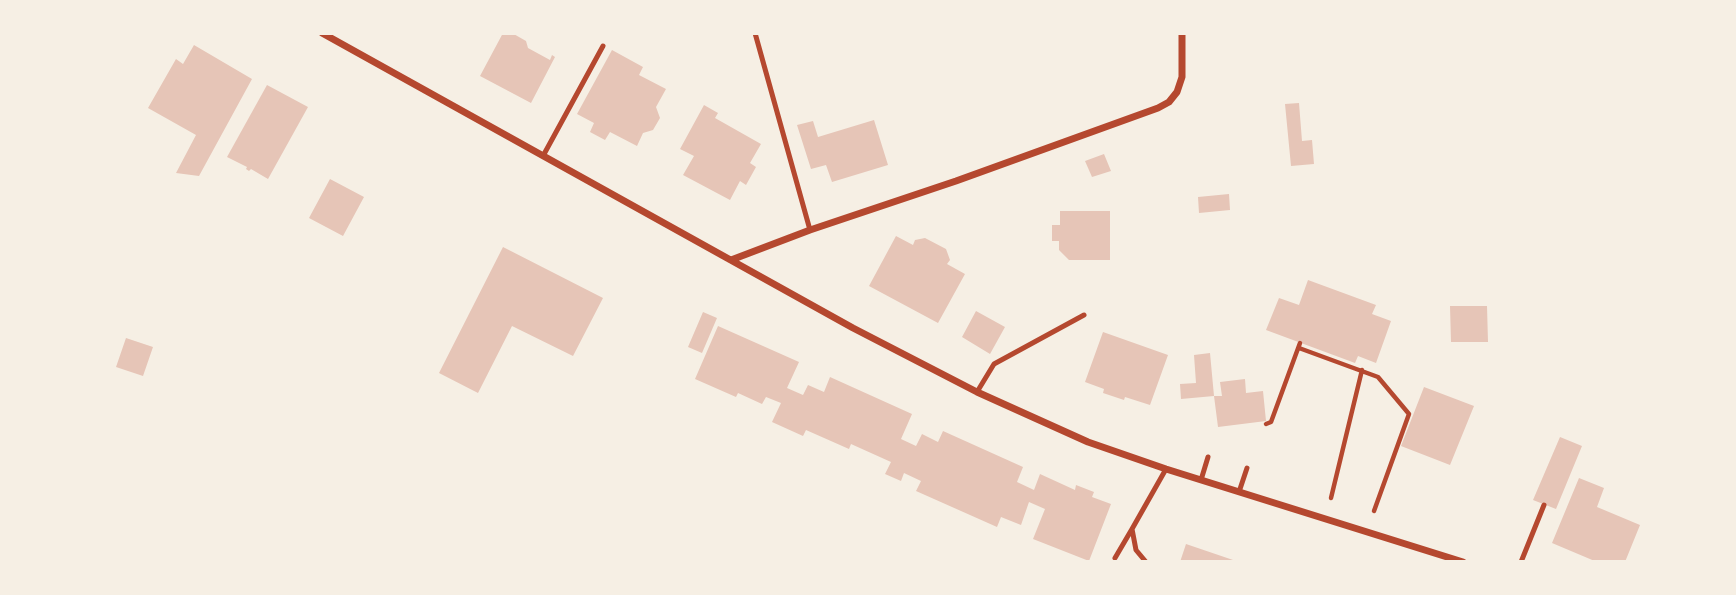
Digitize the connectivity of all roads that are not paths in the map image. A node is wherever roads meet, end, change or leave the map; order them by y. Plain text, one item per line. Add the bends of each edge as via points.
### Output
1 (321, 33) edge
2 (755, 33) edge
3 (1182, 33) edge
4 (603, 46) dead end
5 (543, 156) junction
6 (810, 230) junction
7 (731, 260) junction
8 (1084, 314) dead end
9 (977, 392) junction
10 (1208, 457) dead end
11 (1247, 468) dead end
12 (1166, 469) junction
13 (1201, 480) junction
14 (1239, 492) junction
15 (1544, 505) dead end
16 (1132, 529) junction
17 (1115, 558) dead end
18 (1146, 562) edge
19 (1463, 562) edge
20 (1521, 562) edge

1 - 5 street
2 - 6 lane
3 - 6 street via 1182,77 1169,102 1158,108
4 - 5 lane
5 - 7 street
6 - 7 street
7 - 9 street
8 - 9 lane via 994,364
9 - 12 street via 1088,442
10 - 13 lane
11 - 14 lane
12 - 13 street
12 - 16 lane
13 - 14 street
14 - 19 street
15 - 20 lane
16 - 17 lane
16 - 18 lane via 1136,550

